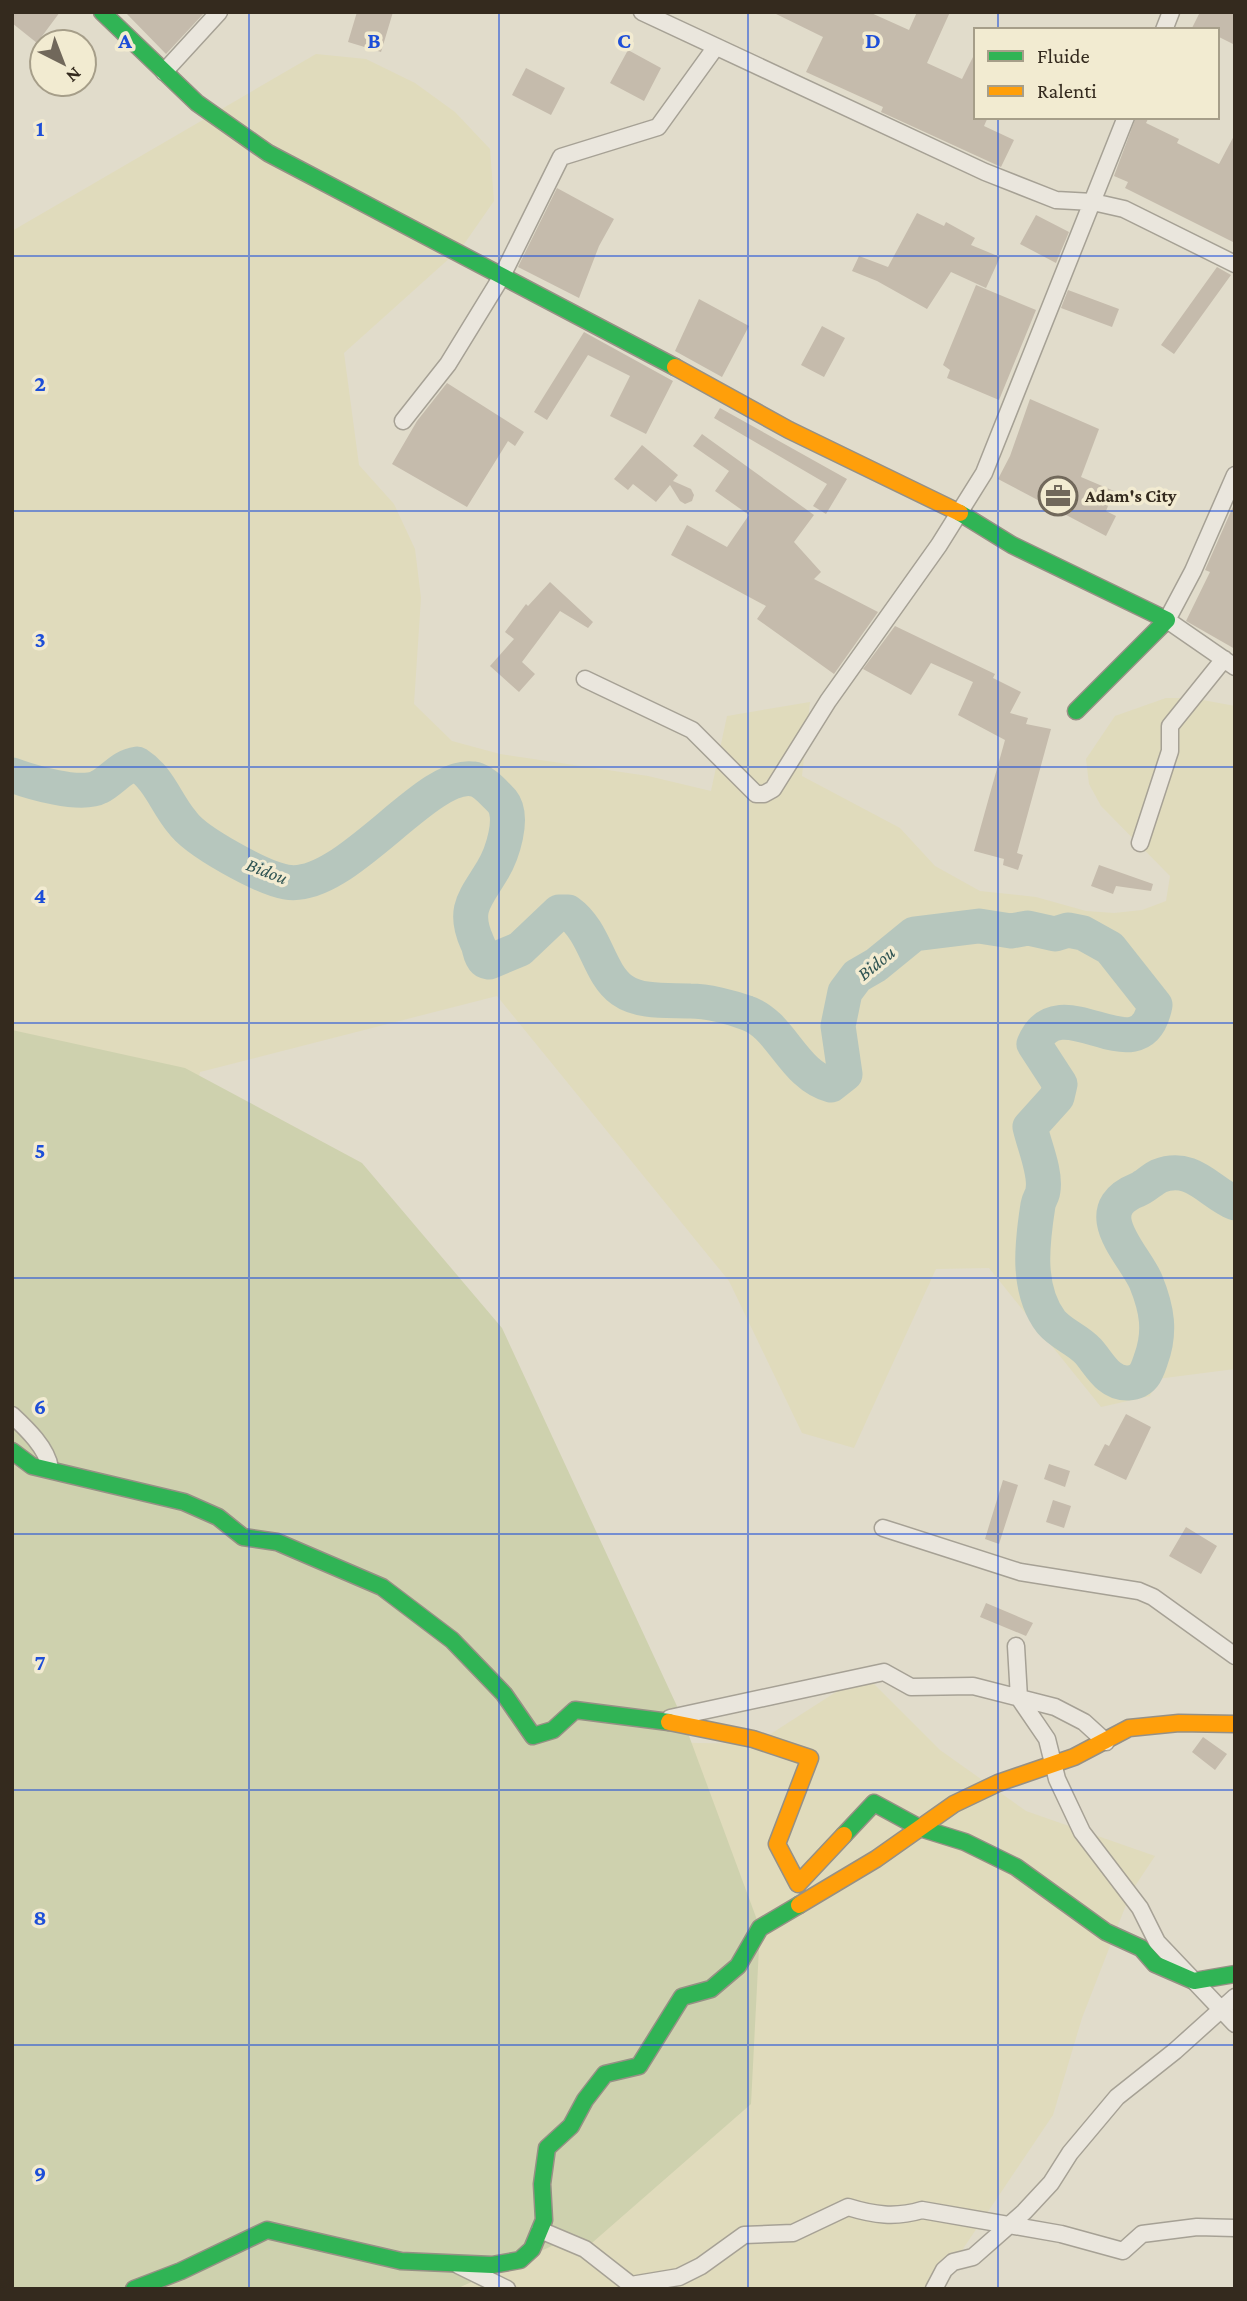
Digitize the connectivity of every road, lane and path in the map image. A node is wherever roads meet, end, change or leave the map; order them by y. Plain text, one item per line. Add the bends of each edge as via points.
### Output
1 (102, 12) edge
2 (219, 12) edge
3 (642, 12) edge
4 (715, 48) junction
5 (164, 72) junction
6 (1125, 119) edge
7 (1093, 202) junction
8 (1235, 264) edge
9 (502, 276) junction
10 (403, 421) dead end
11 (1235, 475) edge
12 (959, 513) junction
13 (1167, 620) junction
14 (1229, 663) edge
15 (585, 679) dead end
16 (1076, 711) dead end
17 (1140, 843) dead end
18 (12, 1415) edge
19 (12, 1451) edge
20 (50, 1468) junction
21 (883, 1528) dead end
22 (1016, 1646) dead end
23 (1235, 1656) edge
24 (1019, 1698) junction
25 (654, 1719) junction
26 (1235, 1724) edge
27 (1106, 1742) junction
28 (1053, 1762) junction
29 (920, 1828) junction
30 (1235, 1974) edge
31 (1194, 1981) junction
32 (1235, 1997) edge
33 (1220, 2009) junction
34 (1235, 2024) edge
35 (1012, 2225) junction
36 (1235, 2228) edge
37 (540, 2230) junction
38 (456, 2264) junction
39 (134, 2289) edge
40 (507, 2289) edge
41 (934, 2289) edge

1 - 5 street
2 - 5 street
3 - 4 street
4 - 7 street via 985,172 1056,200
4 - 9 street via 658,127 561,157
5 - 9 street via 249,142
6 - 7 street
7 - 8 street via 1124,208
7 - 12 street via 993,454
9 - 10 street via 448,364
9 - 12 street via 801,436
11 - 13 street
12 - 13 street via 1012,545
12 - 15 street via 773,789 764,794 756,794 692,730
13 - 14 street
13 - 16 street
14 - 17 street via 1170,726 1170,751
18 - 20 street via 36,1440
19 - 20 street via 32,1466
20 - 25 street via 184,1502 232,1525 243,1537 277,1542 382,1587 452,1640 504,1694 533,1737 557,1730 575,1710
21 - 23 street via 1020,1572 1139,1591
22 - 24 street
24 - 25 street via 973,1686 911,1687 884,1672 682,1717
24 - 27 street via 1055,1707 1084,1722
24 - 28 street via 1047,1739
25 - 29 street via 777,1745 810,1758 777,1844 798,1884 874,1803
26 - 27 street via 1129,1728
27 - 28 street
28 - 29 street via 954,1804
28 - 31 street via 1082,1832 1140,1908 1157,1942
29 - 31 street via 965,1842 1016,1867 1106,1932 1141,1948 1156,1964
29 - 37 street via 760,1928 738,1966 712,1989 682,1997 639,2066 605,2074 571,2126 547,2148
30 - 31 street
31 - 33 street
32 - 33 street
33 - 34 street
33 - 35 street via 1117,2097 1070,2152 1051,2183
35 - 36 street via 1123,2251 1142,2234
35 - 37 street via 922,2210 892,2215 848,2207 793,2233 744,2235 679,2277 631,2284 585,2249
35 - 41 street via 973,2257 953,2262
37 - 38 street via 532,2249 520,2260
38 - 39 street via 367,2256 267,2230
38 - 40 street

